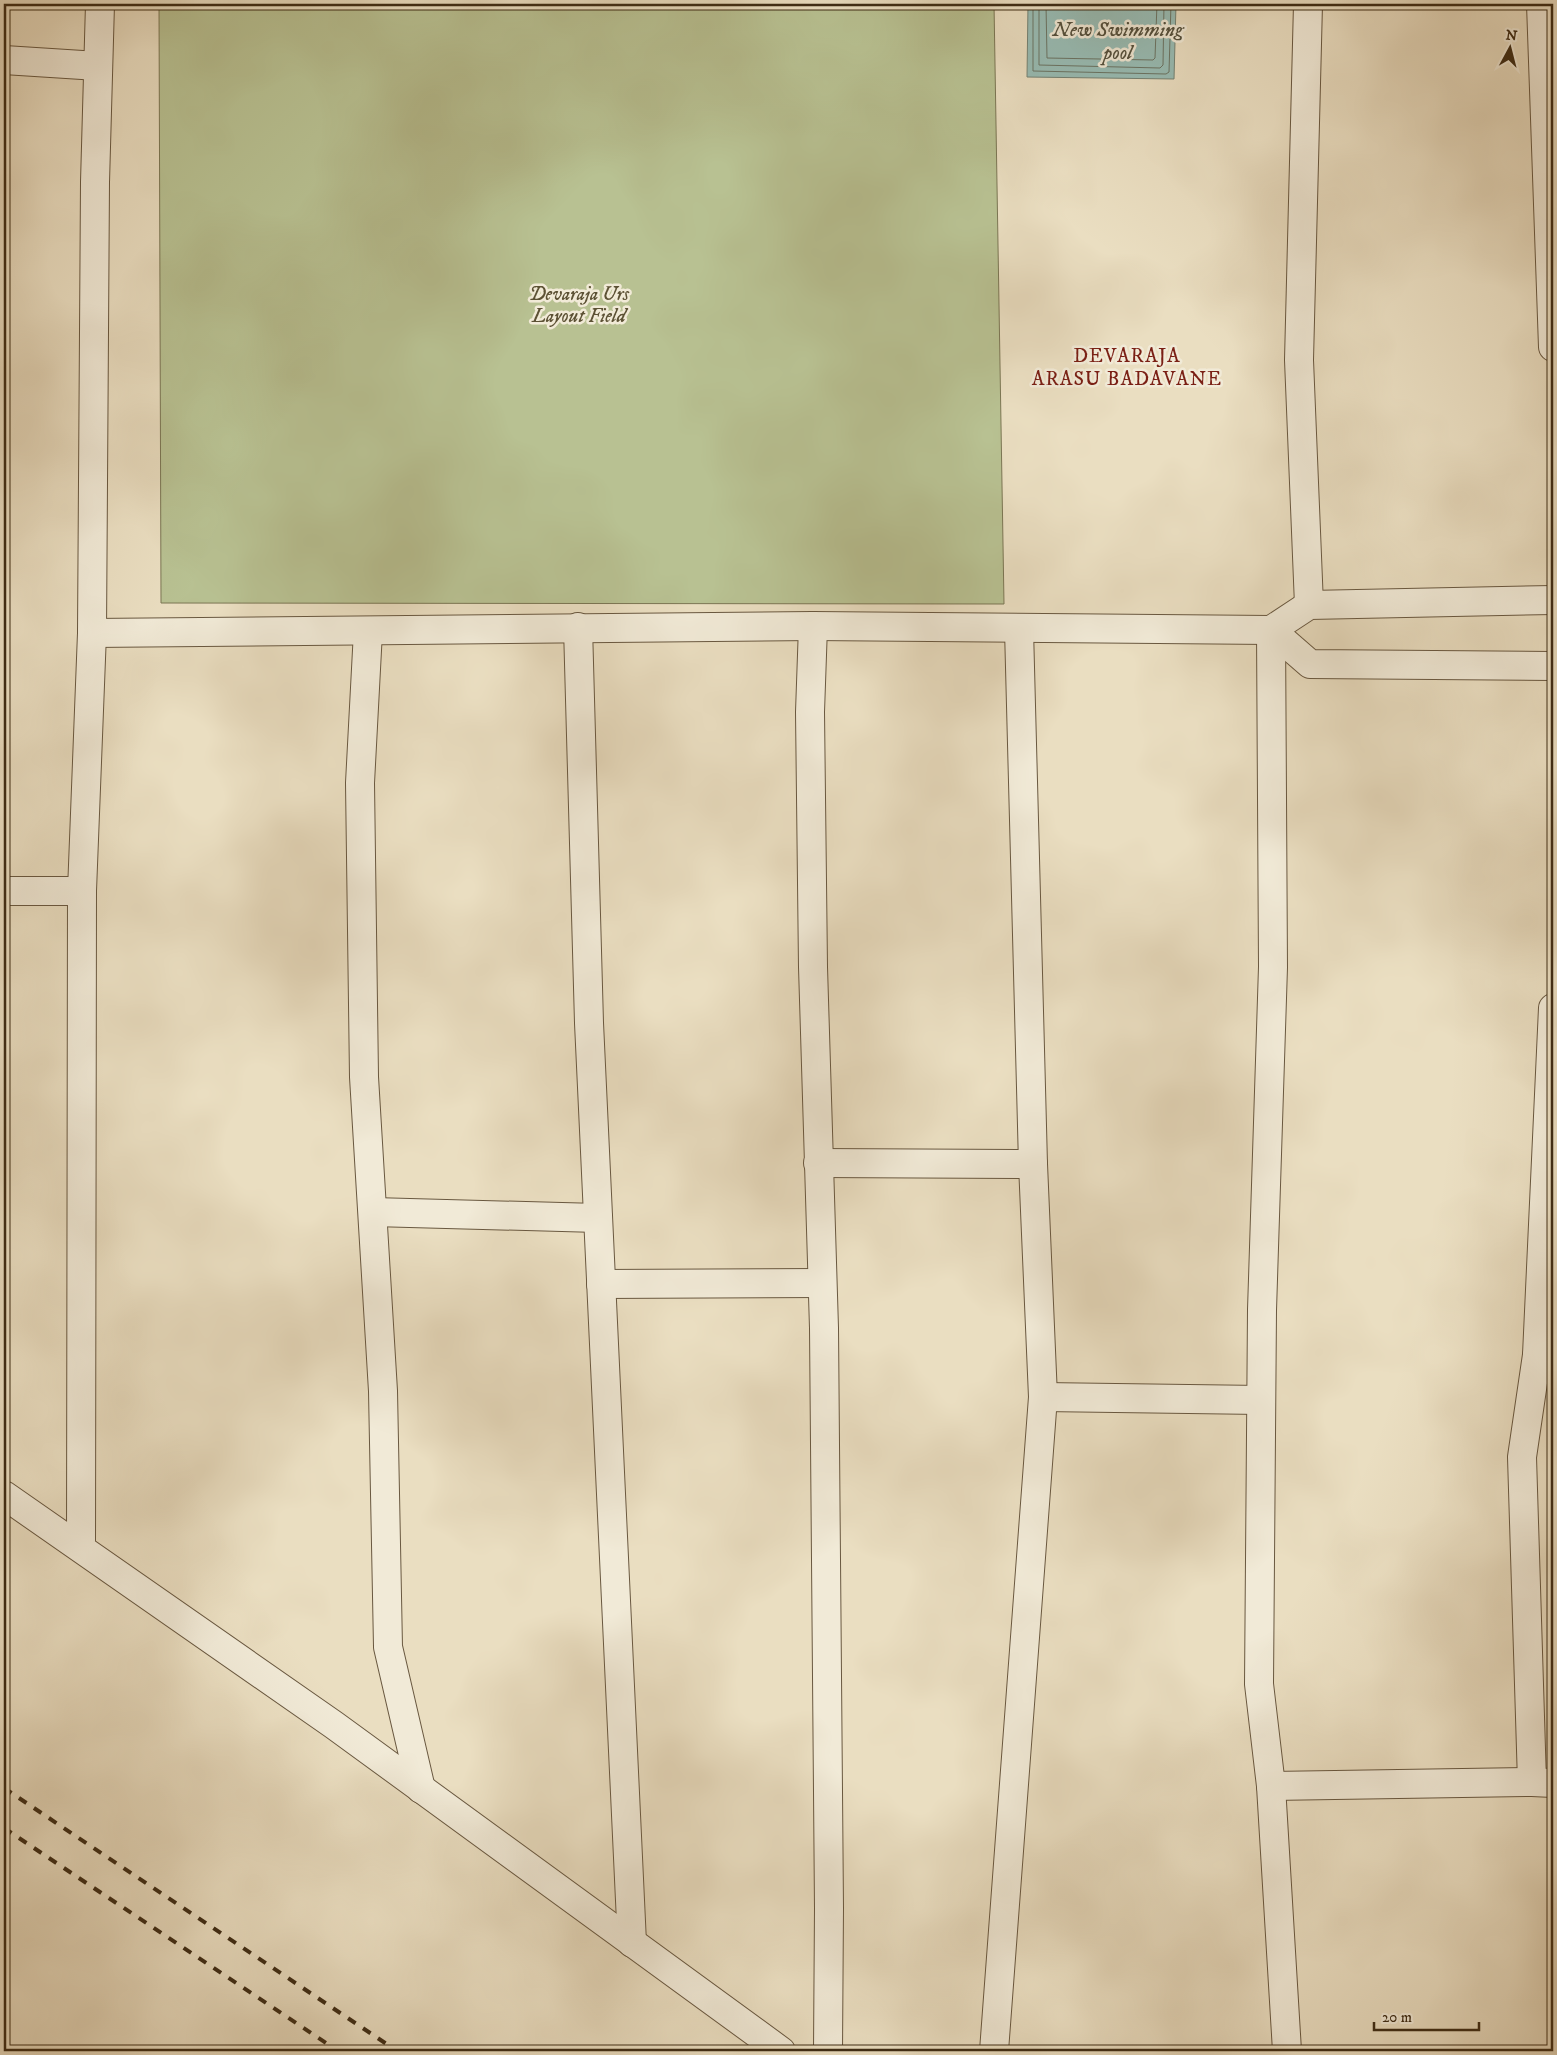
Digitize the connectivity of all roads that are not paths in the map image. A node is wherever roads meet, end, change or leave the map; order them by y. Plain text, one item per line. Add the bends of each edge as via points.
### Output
1 (100, 4) edge
2 (1308, 4) edge
3 (1541, 4) edge
4 (4, 60) edge
5 (98, 66) junction
6 (1553, 347) edge
7 (1553, 600) edge
8 (1309, 605) junction
9 (813, 626) junction
10 (578, 627) junction
11 (1019, 629) junction
12 (1271, 630) junction
13 (368, 631) junction
14 (92, 633) junction
15 (1553, 666) edge
16 (4, 890) edge
17 (82, 891) junction
18 (1553, 1008) edge
19 (818, 1163) junction
20 (1032, 1164) junction
21 (373, 1212) junction
22 (598, 1218) junction
23 (822, 1283) junction
24 (600, 1284) junction
25 (1545, 1355) edge
26 (1043, 1397) junction
27 (1261, 1400) junction
28 (4, 1495) edge
29 (81, 1547) junction
30 (1543, 1782) edge
31 (1271, 1786) junction
32 (421, 1789) junction
33 (632, 1943) junction
34 (781, 2051) edge
35 (828, 2051) edge
36 (994, 2051) edge
37 (1288, 2051) edge

1 - 5 street
2 - 8 street via 1299,360
3 - 6 street
4 - 5 street
5 - 14 street
7 - 8 street
8 - 12 street
9 - 10 street
9 - 11 street
9 - 19 street via 810,712
10 - 13 street
10 - 22 street via 588,1023
11 - 12 street
11 - 20 street
12 - 15 street via 1310,664
12 - 27 street via 1273,967
13 - 14 street
13 - 21 street via 360,783 364,1077
14 - 17 street
16 - 17 street
17 - 29 street
18 - 25 street
19 - 20 street
19 - 23 street
20 - 26 street
21 - 22 street
21 - 32 street via 383,1391 388,1647
22 - 24 street
23 - 24 street
23 - 35 street
24 - 33 street
25 - 30 street via 1522,1457
26 - 27 street
26 - 36 street
27 - 31 street via 1259,1684
28 - 29 street
29 - 32 street
30 - 31 street
31 - 37 street
32 - 33 street
33 - 34 street

